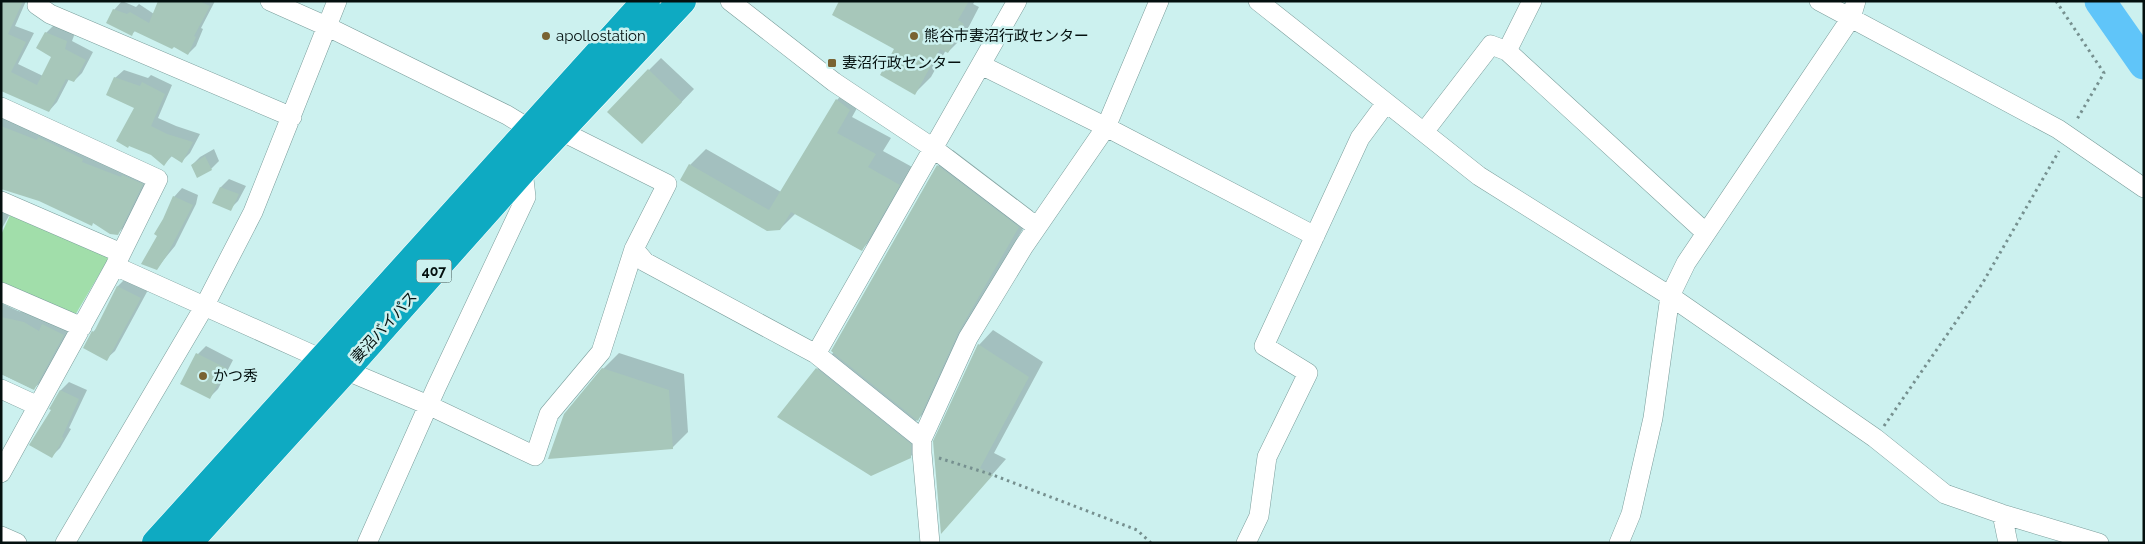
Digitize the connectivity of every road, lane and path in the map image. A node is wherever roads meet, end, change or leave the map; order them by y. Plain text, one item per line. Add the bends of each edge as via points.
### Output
1 (38, 1) edge
2 (270, 1) edge
3 (337, 1) edge
4 (646, 1) edge
5 (682, 1) edge
6 (730, 1) edge
7 (1017, 1) edge
8 (1159, 1) edge
9 (1258, 1) edge
10 (1532, 1) edge
11 (1819, 1) edge
12 (2056, 1) edge
13 (1854, 10) edge
14 (326, 26) junction
15 (1507, 51) junction
16 (980, 65) junction
17 (1386, 103) junction
18 (1, 107) edge
19 (292, 117) junction
20 (1106, 127) junction
21 (530, 129) junction
22 (561, 131) junction
23 (1424, 132) junction
24 (2068, 136) junction
25 (933, 148) junction
26 (523, 170) junction
27 (2144, 188) edge
28 (1, 201) edge
29 (1037, 227) junction
30 (1706, 233) junction
31 (1315, 236) junction
32 (634, 249) junction
33 (118, 260) junction
34 (1, 292) edge
35 (1670, 296) junction
36 (204, 307) junction
37 (82, 327) junction
38 (816, 354) junction
39 (334, 364) junction
40 (1, 389) edge
41 (428, 405) junction
42 (38, 406) junction
43 (1875, 438) junction
44 (922, 446) junction
45 (1, 473) edge
46 (2002, 514) junction
47 (1, 536) edge
48 (17, 543) edge
49 (65, 543) edge
50 (156, 543) edge
51 (188, 543) edge
52 (367, 543) edge
53 (930, 543) edge
54 (1151, 543) edge
55 (1246, 543) edge
56 (1619, 543) edge
57 (2008, 543) edge
58 (2099, 543) edge

1 - 19 street via 37,5 50,14
2 - 14 street
3 - 14 street
4 - 21 highway, 妻沼バイパス / 407
5 - 22 highway, 妻沼バイパス / 407
6 - 25 street via 834,82
7 - 16 street
8 - 20 street
9 - 17 street
10 - 15 street
11 - 13 street
12 - 24 path via 2104,73
13 - 24 street
13 - 30 street
14 - 19 street
14 - 21 street
15 - 23 street via 1491,45
15 - 30 street
16 - 20 street
16 - 25 street
17 - 23 street
17 - 31 street via 1360,138
18 - 33 street via 158,179
19 - 36 street via 253,212
20 - 29 street
20 - 31 street
21 - 39 highway, 妻沼バイパス / 407
22 - 26 highway, 妻沼バイパス / 407
22 - 32 street via 667,184
23 - 35 street via 1479,176
24 - 27 street
24 - 43 path via 1982,284
25 - 29 street
25 - 38 street
26 - 39 highway, 妻沼バイパス / 407
26 - 41 street via 526,197
28 - 33 street
29 - 44 street via 968,338
30 - 35 street via 1686,262
31 - 55 street via 1264,346 1308,373 1267,457 1259,516
32 - 38 street via 645,262
32 - 41 street via 601,352 549,414 535,456
33 - 36 street
33 - 37 street
34 - 37 street
35 - 43 street
35 - 56 street via 1653,418 1631,514
36 - 39 street
36 - 49 street
37 - 42 street
38 - 44 street
39 - 41 street
39 - 50 highway, 妻沼バイパス / 407
39 - 51 highway, 妻沼バイパス / 407
40 - 42 street
41 - 52 street
42 - 45 street
43 - 46 street via 1944,494
44 - 53 street
44 - 54 path via 1137,530
46 - 57 street
46 - 58 street
47 - 48 street

